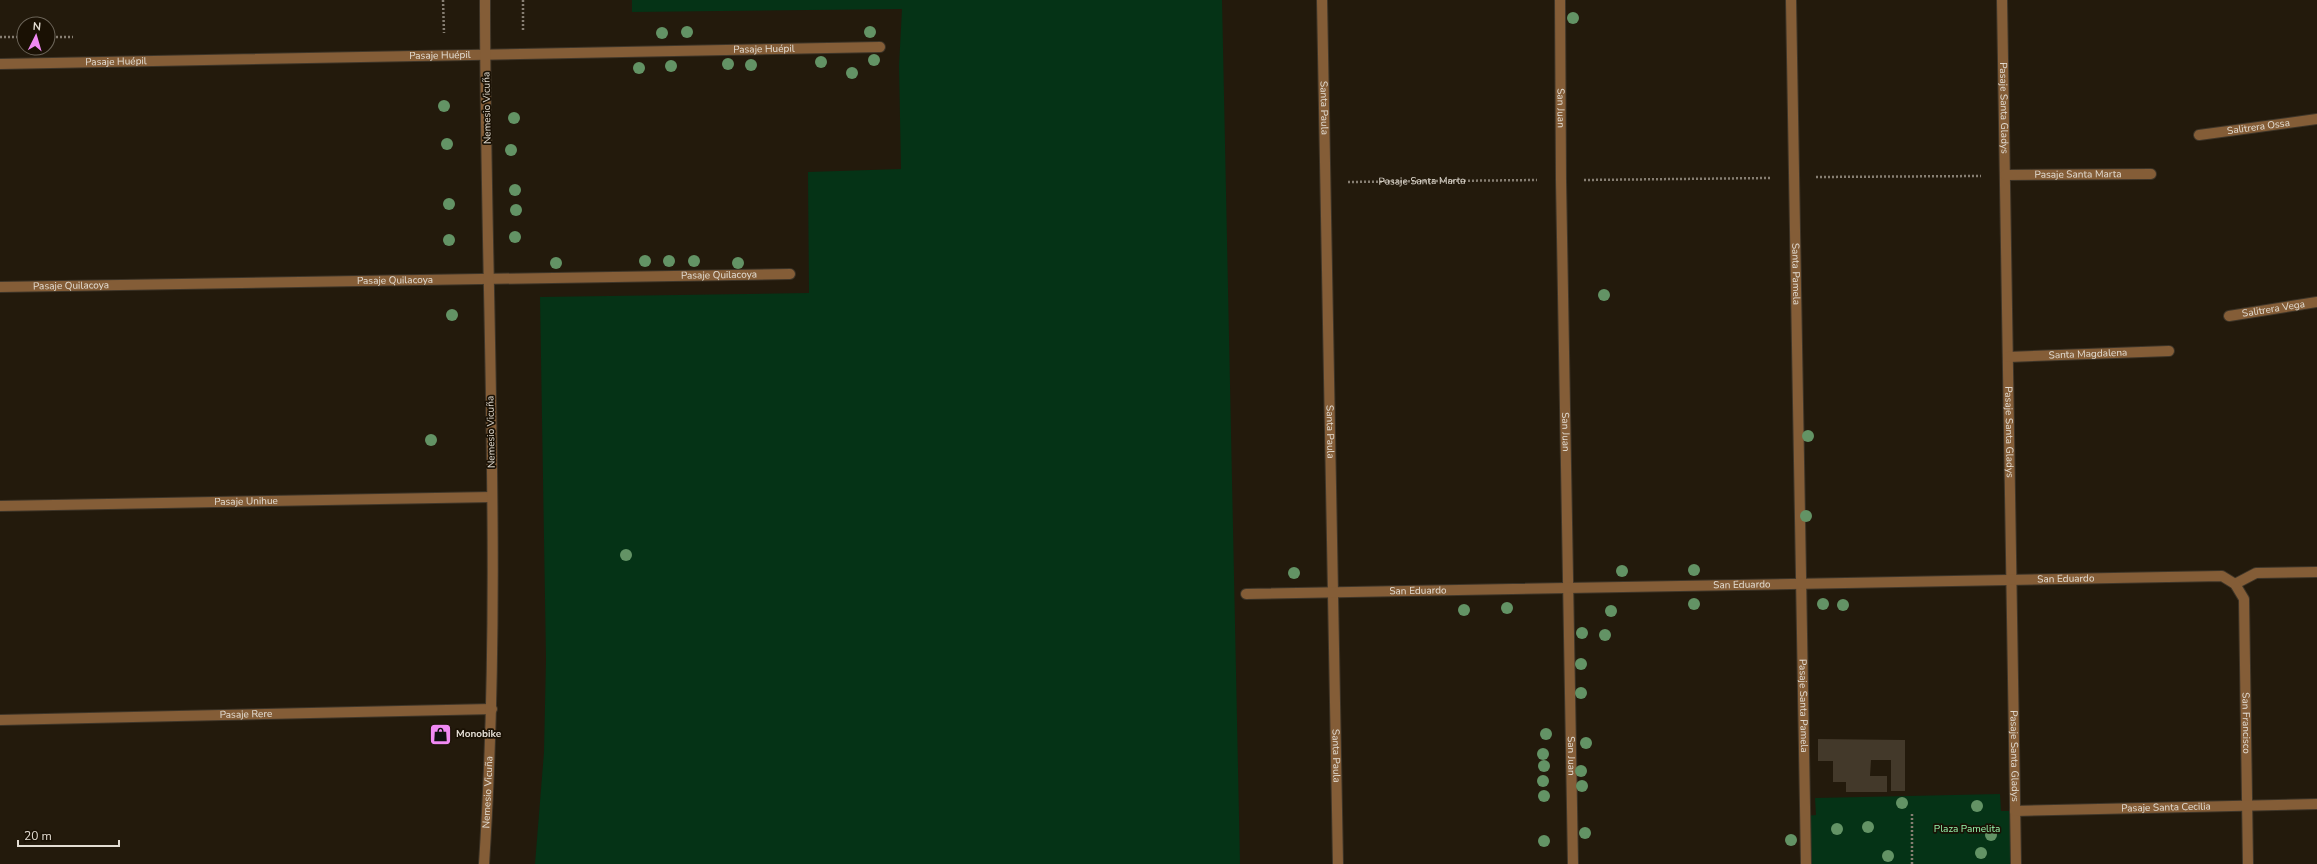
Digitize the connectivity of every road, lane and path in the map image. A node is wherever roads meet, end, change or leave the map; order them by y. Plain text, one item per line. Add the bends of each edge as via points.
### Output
1 (485, 0) edge
2 (523, 0) edge
3 (1322, 0) edge
4 (1560, 0) edge
5 (1792, 0) edge
6 (2002, 0) edge
7 (0, 37) edge
8 (16, 37) edge
9 (880, 47) dead end
10 (486, 55) junction
11 (524, 55) junction
12 (0, 64) edge
13 (2317, 119) edge
14 (2200, 135) dead end
15 (2151, 174) dead end
16 (2005, 175) junction
17 (1519, 181) dead end
18 (1326, 182) junction
19 (790, 274) dead end
20 (489, 279) junction
21 (0, 287) edge
22 (2317, 302) edge
23 (2229, 316) dead end
24 (2169, 352) dead end
25 (2008, 357) junction
26 (492, 497) junction
27 (0, 506) edge
28 (1800, 548) joint
29 (2317, 572) edge
30 (2012, 579) junction
31 (1801, 583) junction
32 (2236, 584) junction
33 (1568, 588) junction
34 (1333, 592) junction
35 (1246, 594) dead end
36 (492, 709) junction
37 (0, 720) edge
38 (2317, 804) edge
39 (2247, 806) junction
40 (2015, 811) junction
41 (1912, 814) dead end
42 (484, 864) edge
43 (1338, 864) edge
44 (1573, 864) edge
45 (1806, 864) edge
46 (1912, 864) edge
47 (2016, 864) edge
48 (2248, 864) edge

1 - 10 street, Nemesio Vicuña
2 - 11 path
3 - 18 street, Santa Paula
4 - 33 street, San Juan
5 - 28 street, Santa Pamela
6 - 16 street, Pasaje Santa Gladys
7 - 8 path
9 - 11 street, Pasaje Huépil
10 - 11 street, Pasaje Huépil
10 - 12 street, Pasaje Huépil
10 - 20 street, Nemesio Vicuña
13 - 14 street, Salitrera Ossa
15 - 16 street, Pasaje Santa Marta
16 - 25 street, Pasaje Santa Gladys
17 - 18 path, Pasaje Santa Marta
18 - 34 street, Santa Paula
19 - 20 street, Pasaje Quilacoya
20 - 21 street, Pasaje Quilacoya
20 - 26 street, Nemesio Vicuña
22 - 23 street, Salitrera Vega
24 - 25 street, Santa Magdalena
25 - 30 street, Pasaje Santa Gladys
26 - 27 street, Pasaje Unihue
26 - 36 street, Nemesio Vicuña
28 - 31 street, Pasaje Santa Pamela
29 - 32 street via 2256,573
30 - 31 street, San Eduardo
30 - 32 street, San Eduardo via 2222,576
30 - 40 street, Pasaje Santa Gladys
31 - 33 street, San Eduardo
31 - 45 street, Pasaje Santa Pamela
32 - 39 street, San Francisco via 2244,599
33 - 34 street, San Eduardo
33 - 44 street, San Juan
34 - 35 street, San Eduardo
34 - 43 street, Santa Paula
36 - 37 street, Pasaje Rere
36 - 42 street, Nemesio Vicuña
38 - 39 street, Pasaje Santa Cecilia
39 - 40 street, Pasaje Santa Cecilia
39 - 48 street, San Francisco
40 - 47 street, Pasaje Santa Gladys
41 - 46 path

